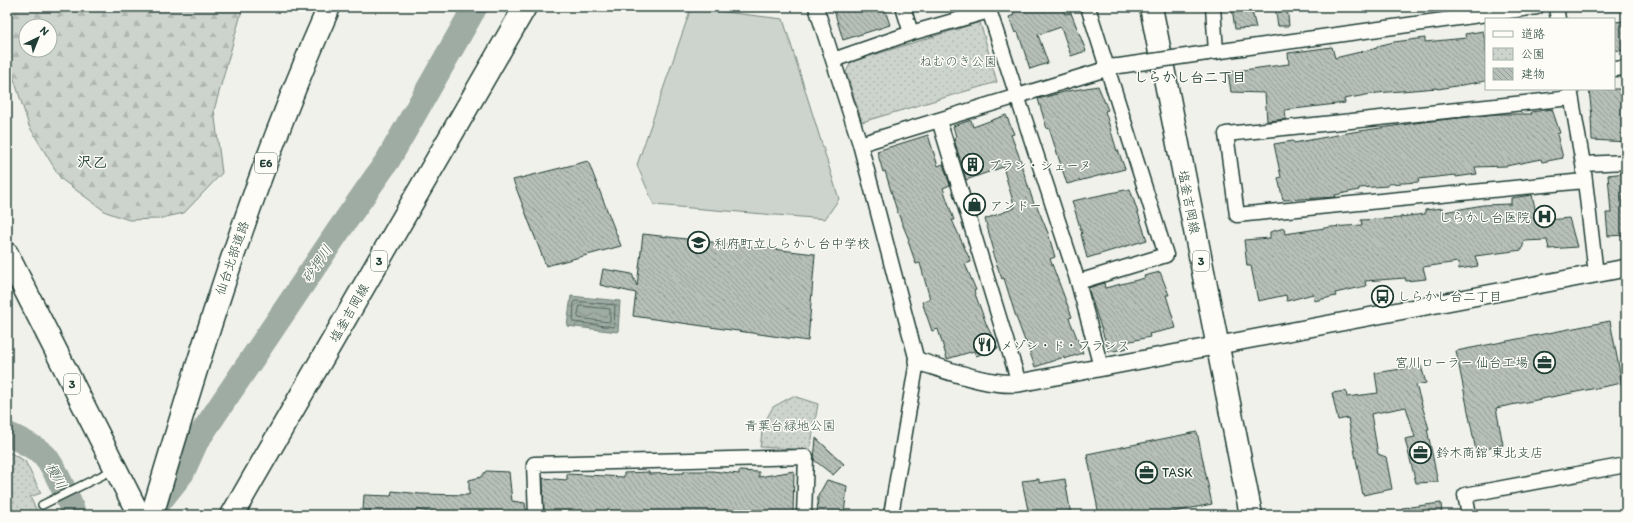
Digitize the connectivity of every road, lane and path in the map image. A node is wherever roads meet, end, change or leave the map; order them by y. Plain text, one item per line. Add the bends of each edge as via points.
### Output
1 (330, 7) edge
2 (525, 7) edge
3 (816, 7) edge
4 (903, 7) edge
5 (1088, 7) edge
6 (1151, 7) edge
7 (1213, 7) edge
8 (1536, 7) edge
9 (1556, 7) edge
10 (988, 9) edge
11 (1558, 18) edge
12 (911, 33) junction
13 (1212, 53) junction
14 (833, 60) junction
15 (1114, 67) junction
16 (1615, 68) edge
17 (1626, 68) edge
18 (1570, 94) edge
19 (1017, 96) junction
20 (939, 120) junction
21 (860, 144) junction
22 (1626, 162) edge
23 (1583, 164) junction
24 (1584, 180) junction
25 (7, 254) edge
26 (1626, 268) edge
27 (1596, 274) junction
28 (1078, 282) junction
29 (1217, 345) junction
30 (917, 361) junction
31 (1101, 367) junction
32 (1019, 383) junction
33 (1626, 465) edge
34 (115, 469) junction
35 (42, 505) dead end
36 (138, 515) edge
37 (152, 515) edge
38 (232, 515) edge
39 (536, 515) edge
40 (804, 515) edge
41 (891, 515) edge
42 (1250, 515) edge
43 (1469, 515) edge

1 - 37 main road, 仙台北部道路 / E6 via 281,122 244,222
2 - 38 main road, 塩釜吉岡線 / 3
3 - 14 street
4 - 12 street
5 - 15 street
6 - 29 main road, 塩釜吉岡線 / 3
7 - 13 street
8 - 13 street
9 - 11 street
10 - 12 street
10 - 19 street
12 - 14 street
13 - 15 street, bridge
14 - 21 street
15 - 19 street
15 - 28 street via 1166,255
16 - 17 street
18 - 23 street
18 - 24 street via 1226,134 1237,215
19 - 20 street
19 - 28 street
20 - 21 street
20 - 32 street
21 - 30 street
22 - 23 street
23 - 24 street
24 - 27 street
25 - 34 main road, 3
26 - 27 street
27 - 29 street
28 - 31 street
29 - 31 street
29 - 42 main road, 塩釜吉岡線 / 3
30 - 32 street via 989,381
30 - 41 street
31 - 32 street
33 - 43 street via 1466,495
34 - 35 lane
34 - 36 main road, 3
39 - 40 street via 534,464 806,456

